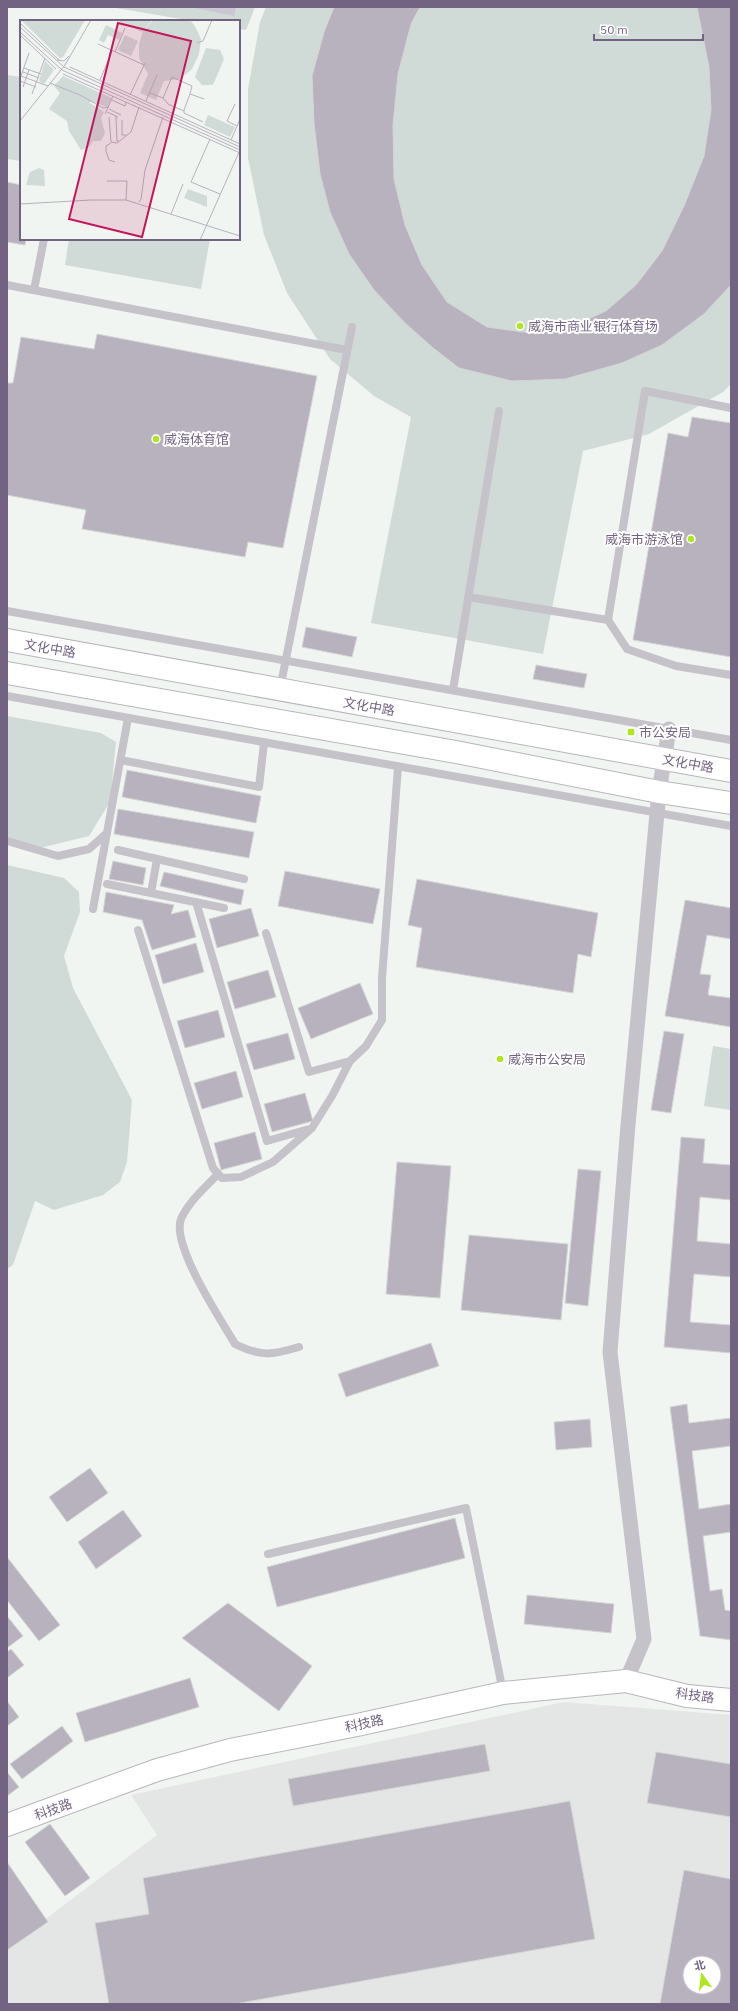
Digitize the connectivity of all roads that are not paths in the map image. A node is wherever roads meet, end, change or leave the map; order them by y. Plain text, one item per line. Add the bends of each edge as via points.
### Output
1 (44, 240) edge
2 (7, 285) edge
3 (34, 290) junction
4 (352, 327) dead end
5 (347, 350) junction
6 (731, 408) edge
7 (499, 412) dead end
8 (468, 597) junction
9 (7, 611) edge
10 (608, 620) junction
11 (7, 640) edge
12 (286, 660) junction
13 (7, 673) edge
14 (731, 675) edge
15 (280, 690) junction
16 (453, 690) junction
17 (7, 696) edge
18 (128, 718) junction
19 (668, 729) junction
20 (731, 740) edge
21 (264, 743) junction
22 (663, 759) junction
23 (121, 760) junction
24 (398, 767) junction
25 (731, 771) edge
26 (659, 792) junction
27 (731, 803) edge
28 (657, 813) junction
29 (731, 826) edge
30 (107, 833) junction
31 (7, 841) edge
32 (118, 850) dead end
33 (157, 859) junction
34 (244, 879) dead end
35 (107, 884) dead end
36 (150, 893) junction
37 (196, 902) junction
38 (224, 908) dead end
39 (93, 909) dead end
40 (138, 930) dead end
41 (266, 933) dead end
42 (350, 1061) junction
43 (312, 1128) junction
44 (218, 1174) junction
45 (299, 1347) dead end
46 (268, 1554) dead end
47 (626, 1681) junction
48 (503, 1693) junction
49 (731, 1700) edge
50 (7, 1825) edge

1 - 3 lane
2 - 3 lane
3 - 5 lane
4 - 5 lane
5 - 12 lane
6 - 10 lane via 645,391
7 - 8 lane
8 - 10 lane
8 - 16 lane
9 - 12 lane
10 - 14 lane via 627,649 676,666
11 - 15 main road, 文化中路
12 - 15 lane
12 - 16 lane
13 - 26 main road via 456,752
15 - 22 main road, 文化中路
16 - 19 lane
17 - 18 lane
18 - 21 lane
18 - 23 lane
19 - 20 lane
19 - 22 street
21 - 23 lane via 259,787
21 - 24 lane
22 - 25 main road, 文化中路
22 - 26 street
23 - 30 lane
24 - 28 lane
24 - 42 lane via 382,978 382,1020 366,1046
26 - 27 main road
26 - 28 street
28 - 29 lane
28 - 47 street via 610,1352 644,1639
30 - 31 lane via 89,848 58,856
30 - 39 lane
32 - 33 lane
33 - 34 lane
33 - 36 lane
35 - 36 lane
36 - 37 lane
37 - 38 lane
37 - 43 lane via 267,1141
40 - 44 lane via 213,1168
41 - 42 lane via 309,1072
42 - 43 lane
43 - 44 lane via 273,1162 241,1177 222,1178
44 - 45 lane via 190,1204 180,1221 180,1240 190,1264 235,1344 249,1351 273,1355
46 - 48 lane via 466,1508
47 - 48 main road, 科技路
47 - 49 main road, 科技路 via 687,1696
48 - 50 main road, 科技路 via 230,1750 157,1770

